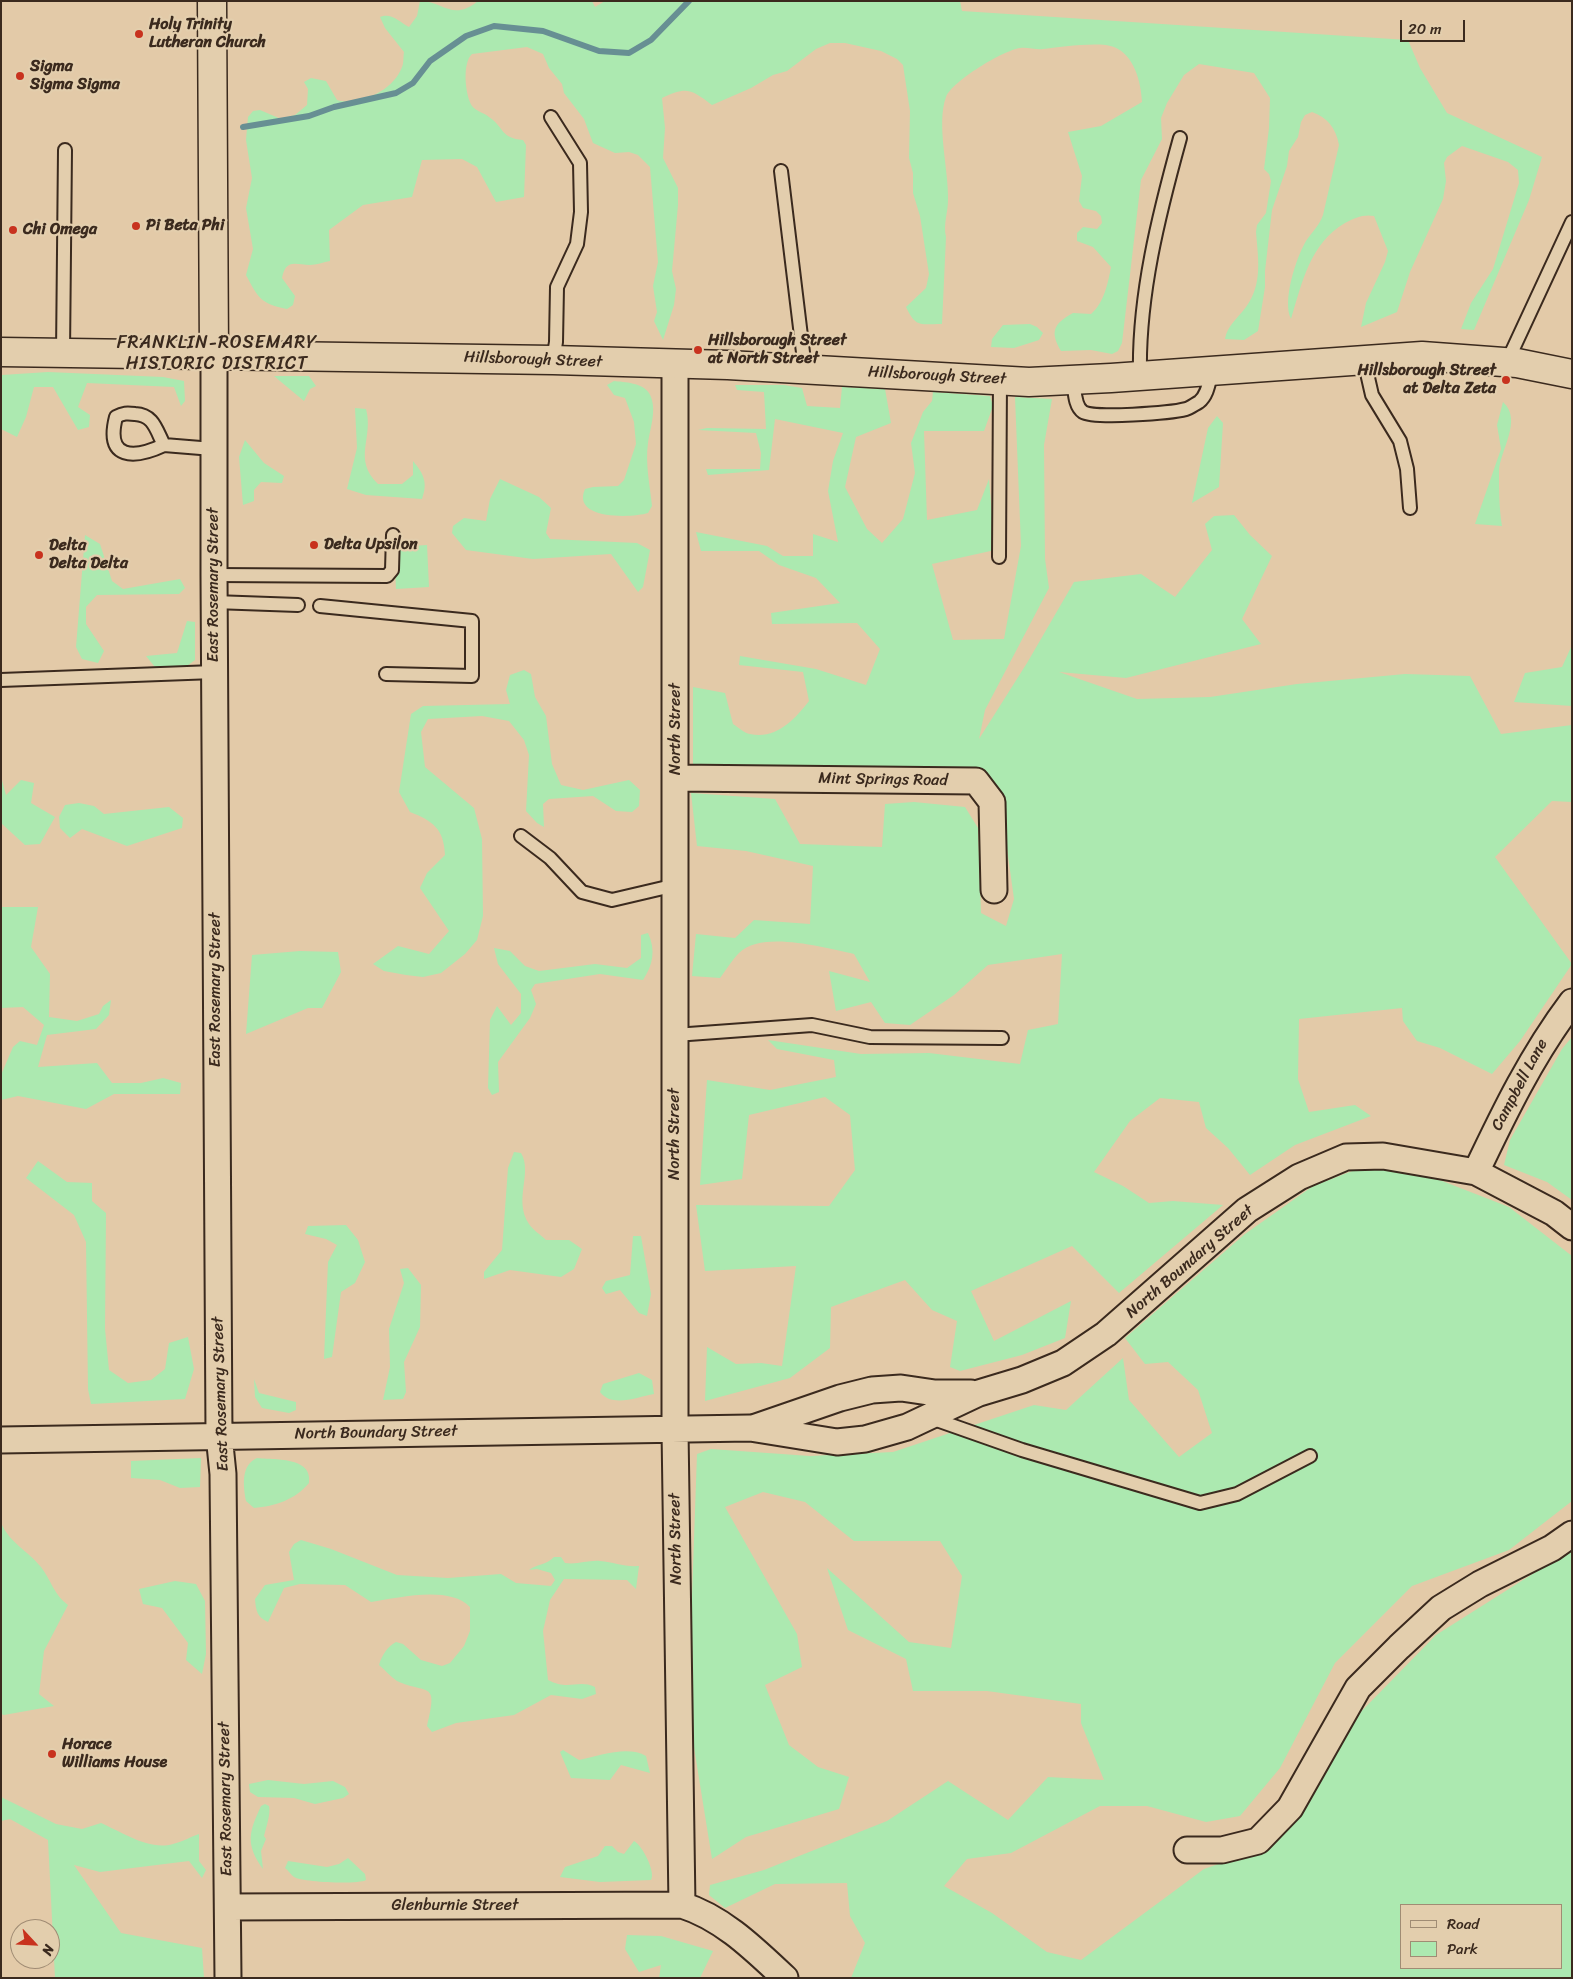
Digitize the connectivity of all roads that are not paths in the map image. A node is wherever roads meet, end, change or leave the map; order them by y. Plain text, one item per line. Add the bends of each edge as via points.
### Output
1 (212, 1) edge
2 (552, 117) dead end
3 (1180, 138) dead end
4 (65, 150) dead end
5 (781, 171) dead end
6 (1572, 222) edge
7 (1, 352) edge
8 (63, 353) junction
9 (214, 356) junction
10 (553, 360) junction
11 (1364, 360) junction
12 (1507, 362) junction
13 (675, 364) junction
14 (805, 369) junction
15 (1212, 370) junction
16 (1572, 374) edge
17 (1140, 376) junction
18 (1000, 380) junction
19 (1073, 380) junction
20 (164, 444) dead end
21 (213, 449) junction
22 (1410, 508) dead end
23 (393, 535) dead end
24 (999, 557) dead end
25 (214, 575) junction
26 (214, 602) junction
27 (298, 605) dead end
28 (320, 606) dead end
29 (214, 672) junction
30 (386, 674) dead end
31 (1, 680) edge
32 (676, 778) junction
33 (521, 836) dead end
34 (676, 885) junction
35 (994, 890) dead end
36 (1572, 1002) edge
37 (675, 1035) junction
38 (1002, 1038) dead end
39 (1476, 1172) junction
40 (1572, 1227) edge
41 (979, 1393) junction
42 (929, 1417) junction
43 (750, 1428) junction
44 (675, 1430) junction
45 (219, 1436) junction
46 (1, 1440) edge
47 (1310, 1456) dead end
48 (1572, 1534) edge
49 (1187, 1850) dead end
50 (682, 1905) junction
51 (228, 1907) junction
52 (228, 1978) edge
53 (785, 1978) edge

1 - 9 street, East Rosemary Street
2 - 10 lane via 580,162 581,212 577,244 557,287
3 - 17 lane via 1145,292
4 - 8 lane
5 - 14 lane
6 - 12 lane
7 - 8 street, Hillsborough Street
8 - 9 street, Hillsborough Street
9 - 10 street, Hillsborough Street
9 - 21 street, East Rosemary Street
10 - 13 street, Hillsborough Street
11 - 12 street, Hillsborough Street via 1422,356
11 - 15 street, Hillsborough Street
11 - 22 lane via 1372,395 1400,441 1407,469
12 - 16 street, Hillsborough Street
13 - 14 street, Hillsborough Street
13 - 32 street, North Street
14 - 18 street, Hillsborough Street
15 - 17 street, Hillsborough Street
15 - 19 lane via 1201,400 1188,409 1163,412 1097,416 1084,412 1077,404
17 - 19 street, Hillsborough Street
18 - 19 street, Hillsborough Street
18 - 24 lane
20 - 21 lane
21 - 25 street, East Rosemary Street
23 - 25 lane via 392,570 387,576
25 - 26 street, East Rosemary Street
26 - 27 lane
26 - 29 street, East Rosemary Street
28 - 30 lane via 472,621 472,676
29 - 31 lane
29 - 45 street, East Rosemary Street
32 - 34 street, North Street
32 - 35 street, Mint Springs Road via 976,781 992,802
33 - 34 lane via 550,858 582,892 612,900
34 - 37 street, North Street
36 - 39 street, Campbell Lane via 1523,1075
37 - 38 lane via 812,1025 870,1037
37 - 44 street, North Street
39 - 40 street, North Boundary Street via 1554,1213
39 - 41 street, North Boundary Street via 1383,1156 1346,1157 1299,1177 1247,1210 1106,1334 1063,1363
41 - 42 street, North Boundary Street
41 - 43 street, North Boundary Street via 935,1393 901,1388 872,1390
42 - 43 street, North Boundary Street via 881,1436 837,1442
42 - 47 lane via 1022,1450 1200,1503 1237,1494
43 - 44 street, North Boundary Street
44 - 45 street, North Boundary Street
44 - 50 street, North Street
45 - 46 street, North Boundary Street
45 - 51 street, East Rosemary Street via 223,1474
48 - 49 street via 1535,1558 1480,1584 1442,1608 1399,1647 1358,1688 1290,1808 1258,1840 1222,1850
50 - 51 street, Glenburnie Street
50 - 53 street, Glenburnie Street via 722,1922
51 - 52 street, East Rosemary Street

